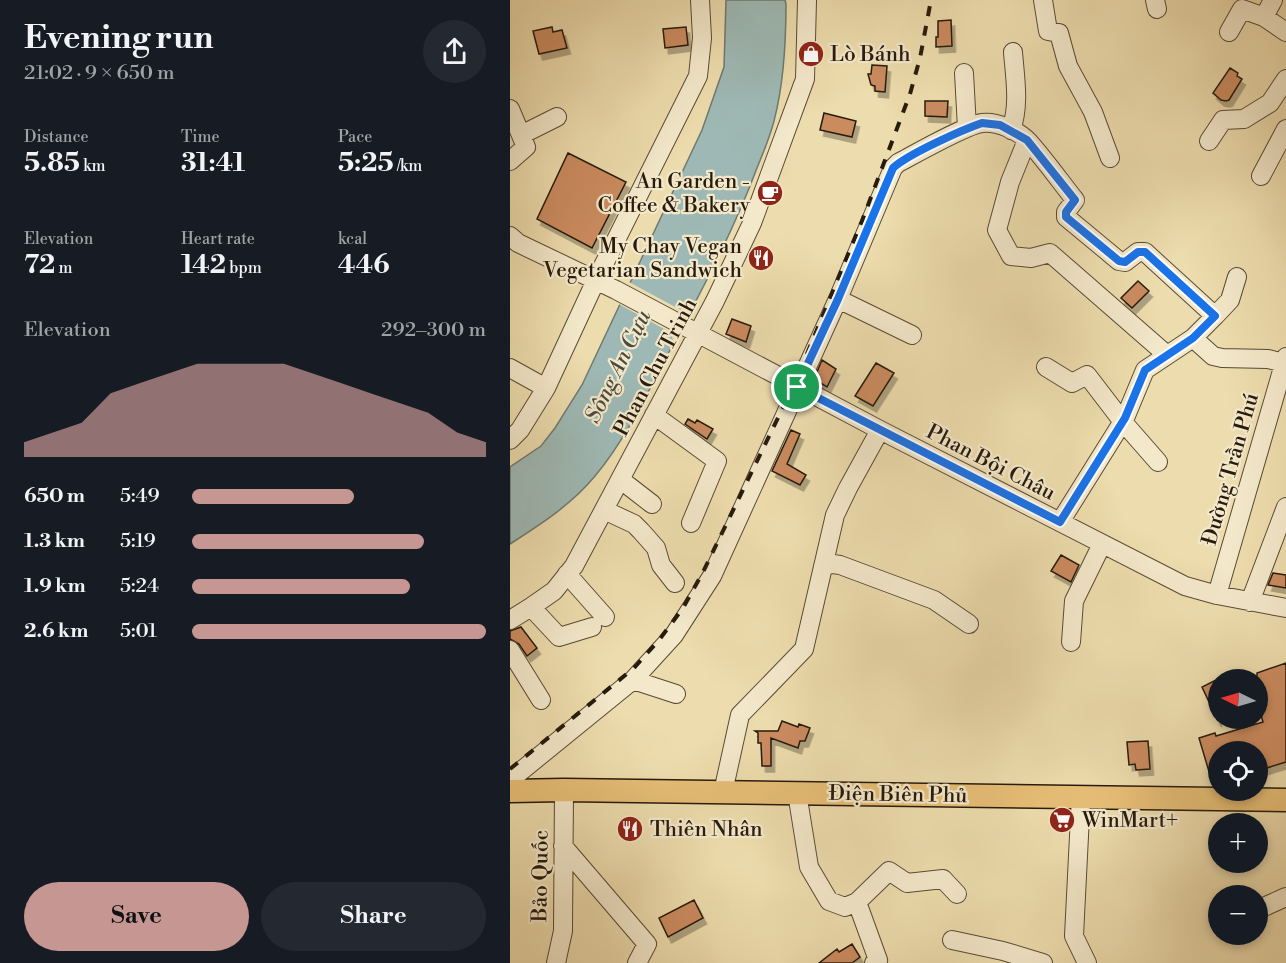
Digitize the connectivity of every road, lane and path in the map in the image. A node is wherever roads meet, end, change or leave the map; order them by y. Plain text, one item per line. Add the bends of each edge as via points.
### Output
1 (700, 0) edge
2 (807, 0) edge
3 (1043, 0) edge
4 (1273, 0) edge
5 (1264, 17) junction
6 (1229, 32) dead end
7 (1286, 32) edge
8 (1013, 52) dead end
9 (964, 73) dead end
10 (1286, 79) edge
11 (1278, 105) edge
12 (510, 109) edge
13 (557, 117) dead end
14 (967, 128) junction
15 (1286, 129) edge
16 (1011, 130) junction
17 (521, 135) junction
18 (1027, 140) junction
19 (1209, 141) dead end
20 (1110, 158) dead end
21 (510, 161) edge
22 (1261, 176) dead end
23 (513, 242) edge
24 (1238, 277) dead end
25 (596, 280) junction
26 (838, 299) junction
27 (1215, 316) junction
28 (692, 331) junction
29 (912, 335) dead end
30 (1193, 338) junction
31 (1167, 355) junction
32 (1285, 360) edge
33 (1046, 367) dead end
34 (510, 368) edge
35 (797, 387) junction
36 (546, 388) junction
37 (654, 415) junction
38 (1123, 422) junction
39 (880, 430) junction
40 (510, 440) edge
41 (1158, 462) dead end
42 (621, 480) junction
43 (652, 504) dead end
44 (1286, 507) edge
45 (604, 510) junction
46 (1060, 522) junction
47 (691, 523) dead end
48 (1102, 544) junction
49 (823, 566) junction
50 (567, 574) junction
51 (675, 583) dead end
52 (1217, 595) junction
53 (1250, 602) junction
54 (531, 608) junction
55 (1286, 608) edge
56 (510, 620) edge
57 (969, 624) dead end
58 (1071, 642) dead end
59 (510, 650) edge
60 (633, 680) junction
61 (676, 694) dead end
62 (541, 700) dead end
63 (510, 780) edge
64 (564, 790) junction
65 (510, 791) edge
66 (723, 792) junction
67 (797, 793) junction
68 (1081, 796) junction
69 (1286, 800) edge
70 (563, 846) junction
71 (957, 894) dead end
72 (1286, 897) edge
73 (857, 902) junction
74 (1268, 905) edge
75 (952, 940) dead end
76 (877, 962) edge
77 (556, 963) edge
78 (637, 963) edge
79 (1043, 963) edge
80 (1087, 963) edge

1 - 25 street via 698,76
2 - 28 street, Phan Chu Trinh via 805,80 752,223
3 - 20 street via 1048,31 1059,33 1068,66 1093,112
4 - 5 street
5 - 6 street via 1242,9
5 - 7 street
8 - 16 street via 1017,93 1016,118
9 - 14 street
10 - 11 street
11 - 19 street via 1244,119 1223,120
12 - 17 street
13 - 17 street
14 - 16 street via 982,123
14 - 26 street via 893,168
15 - 22 street
16 - 18 street
17 - 21 street via 526,147
18 - 27 street via 1075,200 1066,217 1119,261 1145,252
18 - 31 street via 997,230 1011,256 1030,258 1050,253
23 - 25 street
24 - 27 street via 1230,300
25 - 28 street, Phan Bội Châu
25 - 36 street
26 - 29 street
26 - 35 street
27 - 30 street
28 - 35 street, Phan Bội Châu
28 - 37 street, Phan Chu Trinh
30 - 31 street
30 - 32 street via 1213,356
31 - 38 street via 1145,370
32 - 52 street, Đường Trần Phú
33 - 38 street via 1072,383 1087,375
34 - 36 street
35 - 39 street, Phan Bội Châu
35 - 60 street via 712,576 674,635
36 - 40 street
37 - 42 street, Phan Chu Trinh
37 - 47 street via 717,461
38 - 41 street
38 - 46 street
39 - 46 street, Phan Bội Châu
39 - 49 street via 839,506
42 - 43 street
42 - 45 street, Phan Chu Trinh
44 - 53 street
45 - 50 street, Phan Chu Trinh
45 - 51 street via 641,531 656,548 661,565
46 - 48 street, Phan Bội Châu
48 - 52 street, Phan Bội Châu via 1185,586
48 - 58 street via 1074,601
49 - 57 street via 840,565 934,600
49 - 66 street via 804,649 740,715
50 - 54 street, Phan Chu Trinh via 554,591
50 - 54 street via 598,622 559,638
52 - 53 street, Phan Bội Châu
53 - 55 street, Phan Bội Châu
54 - 56 street, Phan Chu Trinh
59 - 62 street
60 - 61 street
60 - 63 street
64 - 65 main road, Điện Biên Phủ
64 - 66 main road, Điện Biên Phủ
64 - 70 street, Bảo Quốc
66 - 67 main road, Điện Biên Phủ
67 - 68 main road, Điện Biên Phủ
67 - 73 street via 809,867 829,901 845,907
68 - 69 main road, Điện Biên Phủ
68 - 80 street via 1074,936
70 - 77 street, Bảo Quốc via 562,931
70 - 78 street via 647,945
71 - 73 street via 943,879 907,883 890,871
72 - 74 street
73 - 76 street
75 - 79 street

